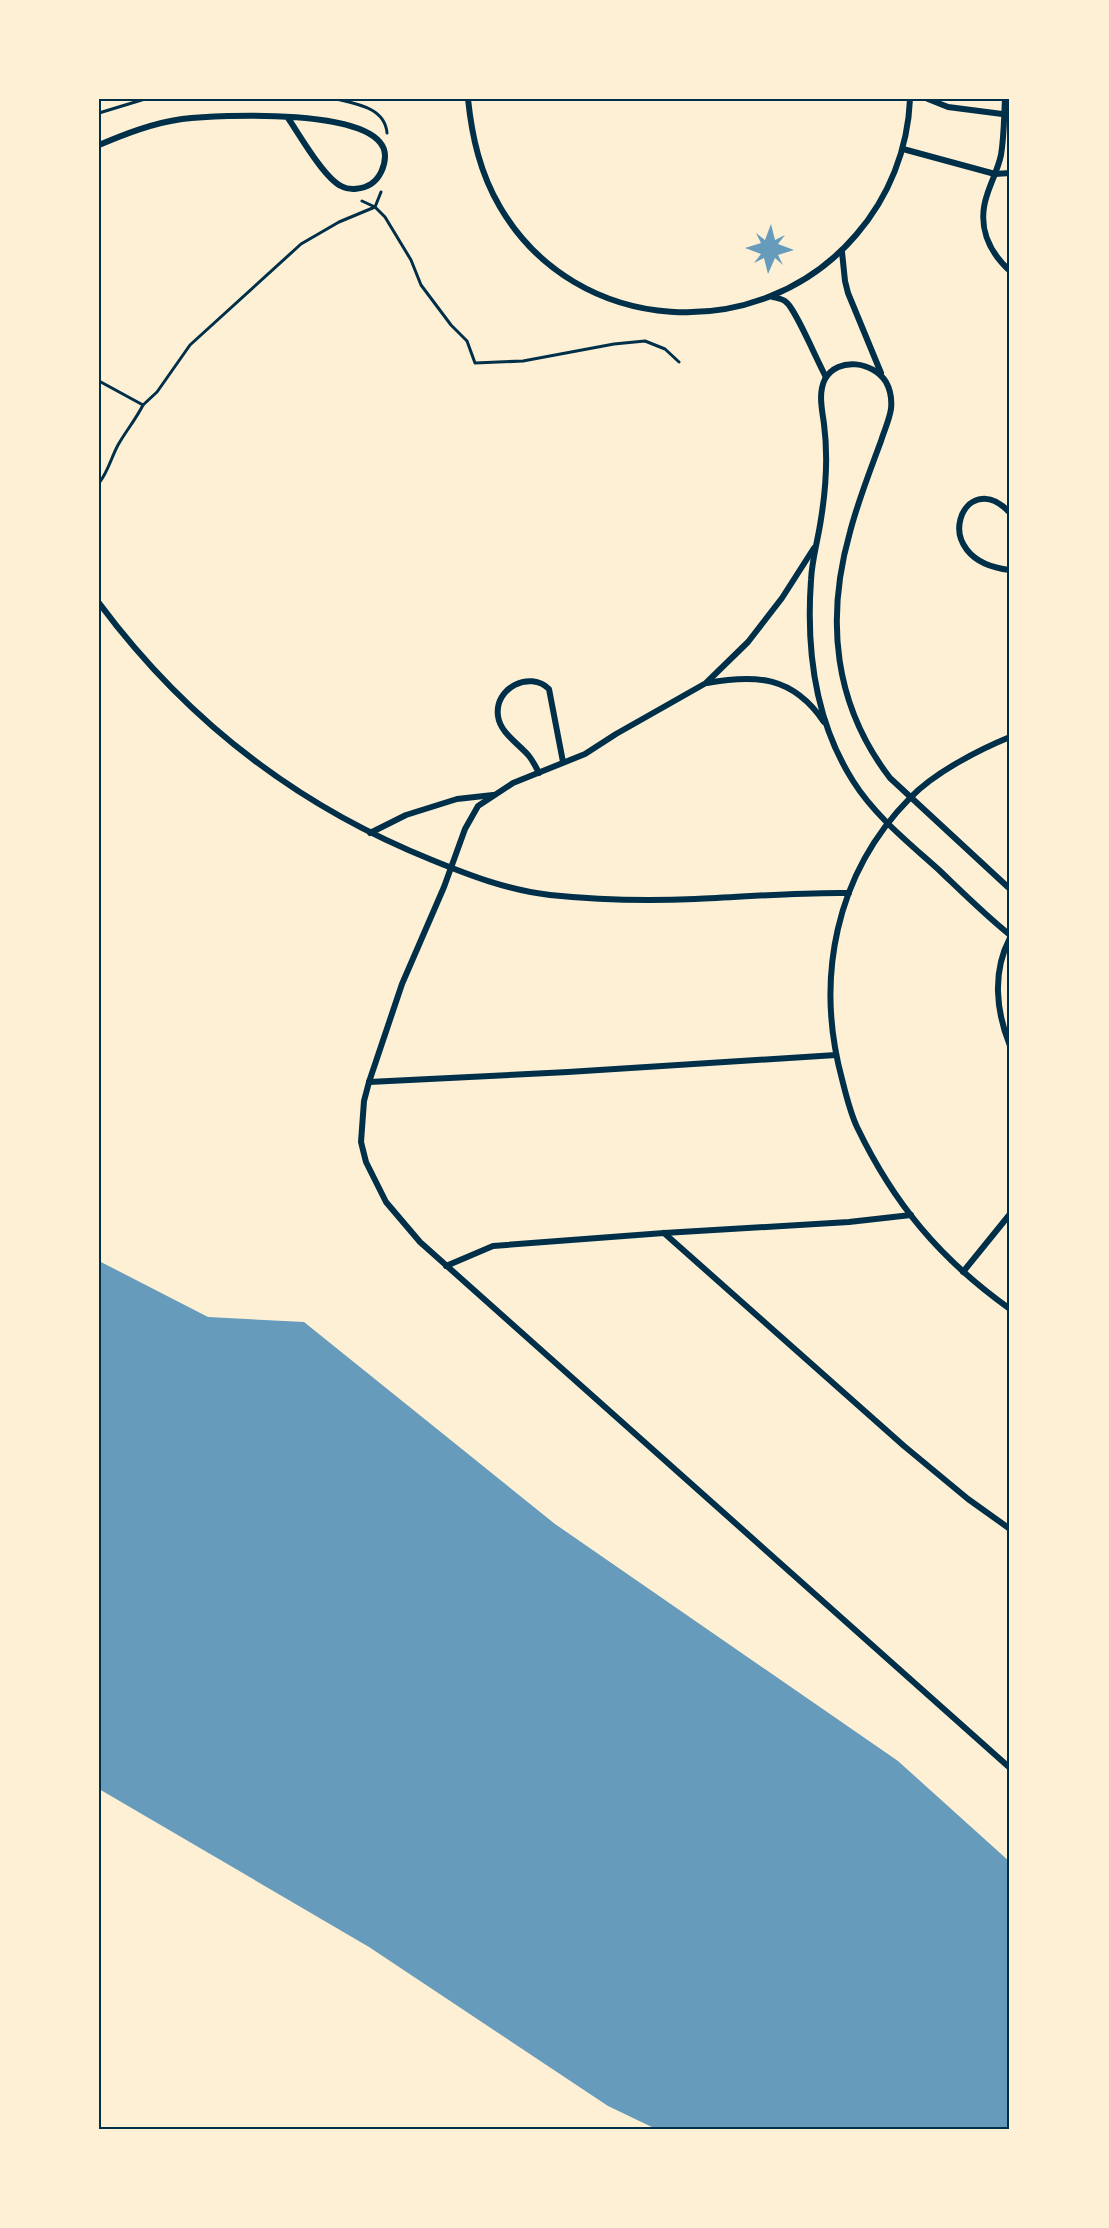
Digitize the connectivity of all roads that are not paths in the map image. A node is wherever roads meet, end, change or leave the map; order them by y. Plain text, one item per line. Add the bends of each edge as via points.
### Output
1 (468, 99) edge
2 (910, 99) edge
3 (928, 99) edge
4 (1005, 99) edge
5 (1007, 114) edge
6 (288, 118) junction
7 (99, 145) edge
8 (903, 148) junction
9 (1010, 173) edge
10 (995, 174) junction
11 (842, 252) junction
12 (1010, 271) edge
13 (773, 297) junction
14 (882, 375) junction
15 (826, 377) junction
16 (1010, 513) edge
17 (814, 548) junction
18 (1010, 570) edge
19 (99, 603) edge
20 (706, 683) junction
21 (830, 733) junction
22 (1010, 737) edge
23 (563, 762) junction
24 (539, 773) junction
25 (494, 795) junction
26 (910, 797) junction
27 (888, 823) junction
28 (370, 833) junction
29 (450, 867) junction
30 (1010, 889) edge
31 (849, 893) junction
32 (1010, 936) edge
33 (1010, 1046) edge
34 (836, 1055) junction
35 (369, 1082) junction
36 (1010, 1214) edge
37 (911, 1215) junction
38 (664, 1233) junction
39 (446, 1266) junction
40 (963, 1272) junction
41 (1010, 1309) edge
42 (1010, 1529) edge
43 (1010, 1768) edge

1 - 13 street via 480,163 500,208 552,266 584,287 620,303 687,313 736,308
2 - 8 street
3 - 5 street via 948,107
4 - 5 street
5 - 10 street
6 - 6 street via 337,184 353,189 376,180 384,166 385,152 369,132 342,123
6 - 7 street via 180,120
8 - 10 street
8 - 11 street via 889,187
9 - 10 street
10 - 12 street via 986,197 983,225 988,244
11 - 13 street via 810,278
11 - 14 street via 844,281
13 - 15 street via 785,301 792,309
14 - 15 street via 868,365 856,364
14 - 26 street via 890,389 891,410 844,555 837,607 838,654 846,694 864,739 890,778
15 - 17 street via 821,389 827,451 825,488
16 - 18 street via 998,503 977,500 966,507 959,526 959,536 972,554 988,564
17 - 20 street via 754,634
17 - 21 street via 810,652
19 - 28 street via 154,670 240,751 312,801
20 - 21 street via 753,678 782,684 819,715
20 - 23 street
21 - 27 street via 854,782
22 - 26 street via 959,763
23 - 24 street
23 - 24 street via 549,689 538,682 517,683 501,699 498,718
24 - 25 street
25 - 28 street via 457,799 406,815
25 - 29 street via 478,806
26 - 27 street
26 - 30 street
27 - 31 street
27 - 32 street
28 - 29 street
29 - 31 street via 525,891 593,898
29 - 35 street via 402,984
31 - 34 street via 831,968 829,998
32 - 33 street via 998,971 1000,1015
34 - 35 street
34 - 37 street via 856,1125 874,1161
35 - 39 street via 361,1142 366,1162 397,1216
36 - 40 street
37 - 38 street
37 - 40 street via 937,1248
38 - 39 street via 493,1246
38 - 42 street via 904,1446
39 - 43 street
40 - 41 street

